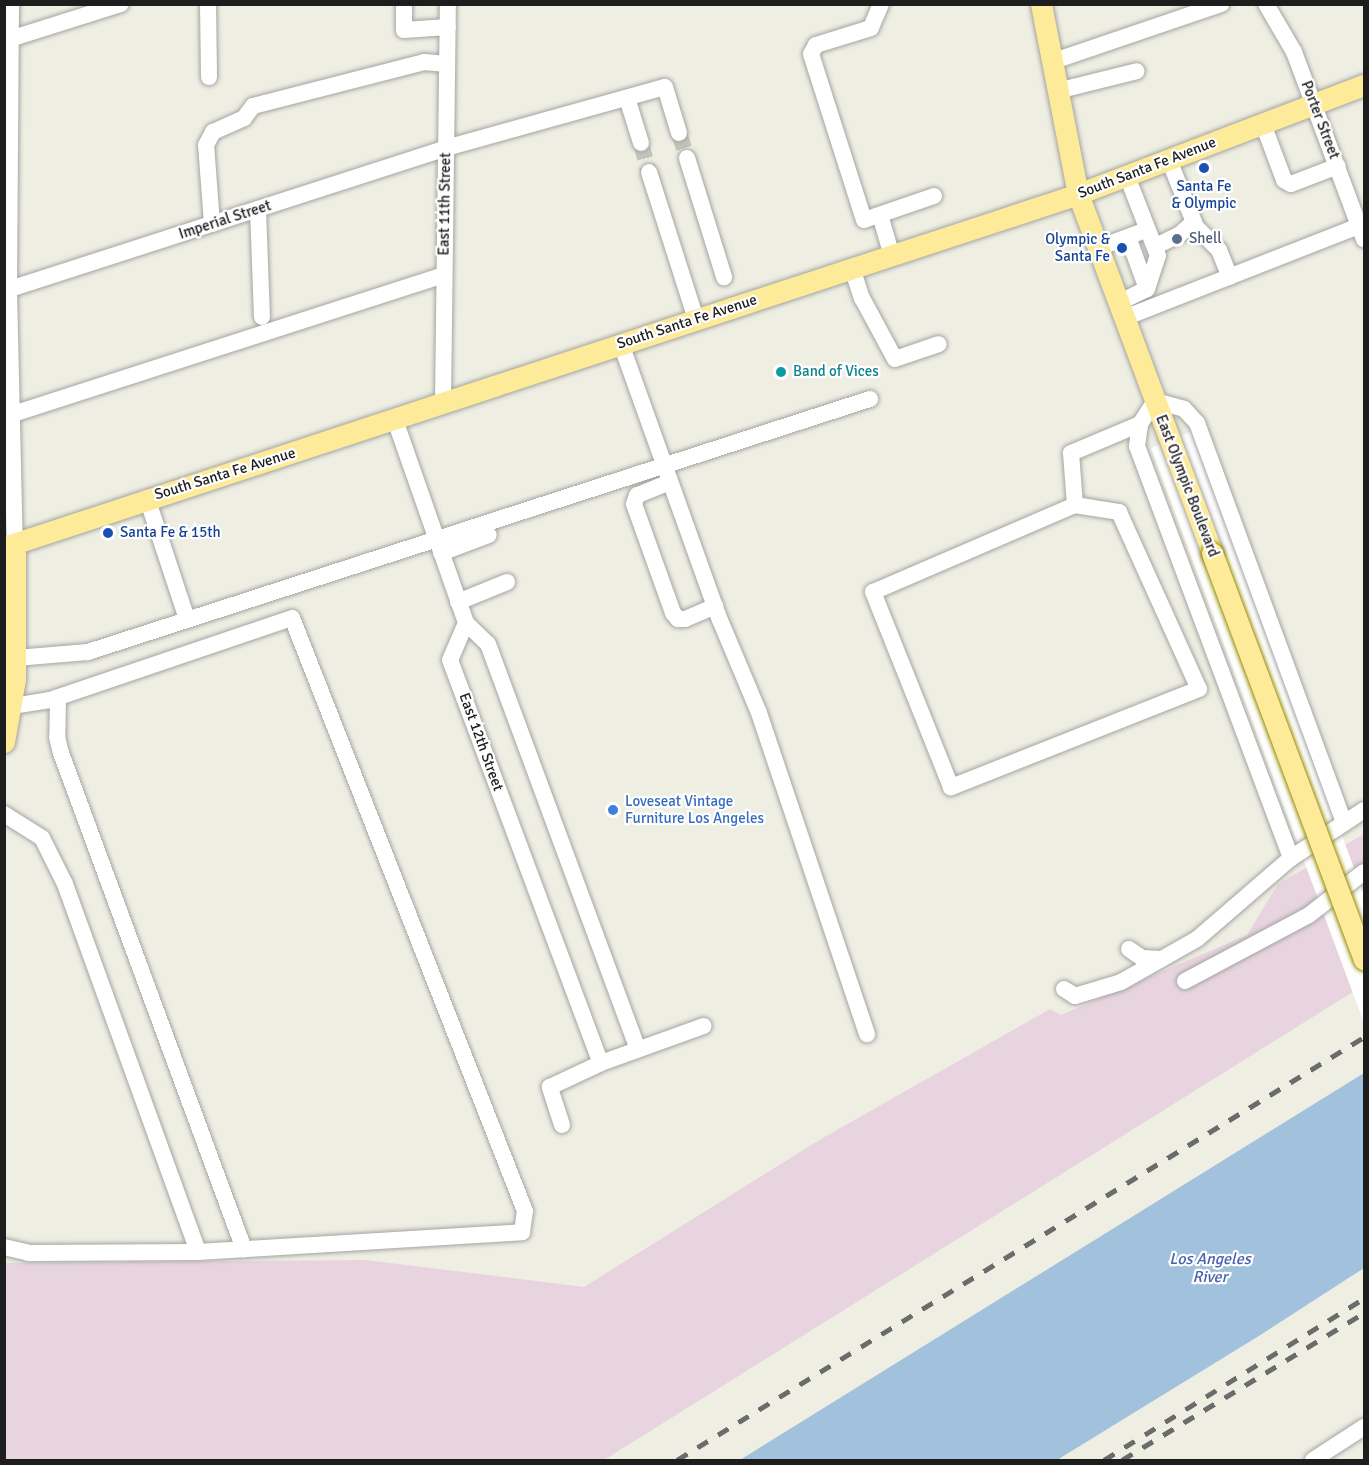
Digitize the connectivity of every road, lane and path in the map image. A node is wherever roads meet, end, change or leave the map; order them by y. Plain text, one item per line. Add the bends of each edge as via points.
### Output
1 (10, 4) edge
2 (121, 4) edge
3 (208, 4) edge
4 (404, 4) edge
5 (448, 4) edge
6 (880, 4) edge
7 (1041, 4) edge
8 (1221, 4) edge
9 (1266, 4) edge
10 (448, 27) junction
11 (10, 39) junction
12 (1051, 62) junction
13 (447, 64) junction
14 (1137, 71) dead end
15 (209, 77) dead end
16 (1365, 85) edge
17 (1056, 91) junction
18 (627, 98) junction
19 (1315, 104) junction
20 (7, 106) edge
21 (1263, 124) junction
22 (679, 132) tunnel mouth
23 (641, 143) tunnel mouth
24 (446, 148) junction
25 (687, 159) tunnel mouth
26 (1169, 160) junction
27 (1338, 166) junction
28 (649, 172) tunnel mouth
29 (1127, 176) junction
30 (1078, 194) junction
31 (934, 196) dead end
32 (258, 209) junction
33 (880, 215) junction
34 (1194, 222) junction
35 (212, 224) junction
36 (1150, 229) junction
37 (1363, 230) edge
38 (1128, 237) junction
39 (1156, 246) junction
40 (1098, 248) junction
41 (892, 256) junction
42 (852, 268) junction
43 (444, 275) junction
44 (724, 277) dead end
45 (1230, 277) junction
46 (1150, 282) junction
47 (7, 290) edge
48 (1163, 303) junction
49 (1121, 310) junction
50 (262, 317) dead end
51 (696, 319) junction
52 (621, 344) junction
53 (939, 344) dead end
54 (870, 399) dead end
55 (1155, 401) junction
56 (443, 404) junction
57 (8, 416) edge
58 (395, 420) junction
59 (1140, 424) junction
60 (664, 464) junction
61 (670, 482) junction
62 (147, 498) junction
63 (1075, 505) junction
64 (489, 535) dead end
65 (10, 546) edge
66 (438, 547) junction
67 (507, 582) dead end
68 (458, 602) junction
69 (718, 613) junction
70 (187, 619) junction
71 (466, 623) junction
72 (16, 658) junction
73 (4, 683) edge
74 (58, 698) junction
75 (13, 706) junction
76 (4, 742) edge
77 (1365, 810) edge
78 (4, 814) edge
79 (1344, 823) junction
80 (1291, 858) junction
81 (1365, 872) edge
82 (1129, 949) dead end
83 (1161, 959) junction
84 (1365, 959) edge
85 (1185, 981) dead end
86 (1064, 989) dead end
87 (704, 1026) dead end
88 (867, 1034) dead end
89 (638, 1049) junction
90 (601, 1063) junction
91 (562, 1125) dead end
92 (4, 1247) edge
93 (244, 1249) junction
94 (198, 1252) junction
95 (1365, 1426) edge
96 (1313, 1461) edge

1 - 11 street
2 - 11 street
3 - 15 street
4 - 10 street via 404,30
5 - 10 street, East 11th Street
6 - 33 street via 871,28 816,45 811,54 864,220
7 - 12 main road, East Olympic Boulevard
8 - 12 street
9 - 19 street, Porter Street via 1294,52
10 - 13 street, East 11th Street
11 - 20 street
12 - 17 main road, East Olympic Boulevard
13 - 24 street, East 11th Street
13 - 35 street via 424,62 253,106 240,121 213,132 206,145
14 - 17 street
16 - 19 main road, South Santa Fe Avenue
17 - 30 main road, East Olympic Boulevard
18 - 22 street, Imperial Street via 665,87
18 - 23 street
18 - 24 street, Imperial Street
19 - 21 main road, South Santa Fe Avenue
19 - 27 street, Porter Street
20 - 47 street
21 - 26 main road, South Santa Fe Avenue
21 - 27 street via 1284,180 1292,184
24 - 32 street, Imperial Street
24 - 43 street, East 11th Street
25 - 44 street
26 - 29 main road, South Santa Fe Avenue
26 - 34 street
27 - 37 street, Porter Street
28 - 51 street
29 - 30 main road, South Santa Fe Avenue
29 - 36 street
30 - 40 main road, East Olympic Boulevard
30 - 41 main road, South Santa Fe Avenue
31 - 33 street
32 - 35 street, Imperial Street
32 - 50 street
33 - 41 street
34 - 39 street
34 - 45 street via 1220,250
35 - 47 street, Imperial Street
36 - 38 street
36 - 39 street
37 - 45 street
38 - 40 street
38 - 46 street
39 - 46 street via 1158,256
40 - 49 main road, East Olympic Boulevard
41 - 42 main road, South Santa Fe Avenue
42 - 51 main road, South Santa Fe Avenue
42 - 53 street via 862,298 895,359
43 - 56 street, East 11th Street
43 - 57 street
45 - 48 street
46 - 48 street
46 - 49 street
47 - 57 street
48 - 49 street
49 - 55 main road, East Olympic Boulevard
51 - 52 main road, South Santa Fe Avenue
52 - 56 main road, South Santa Fe Avenue
52 - 60 street
54 - 60 street
55 - 59 street
55 - 79 street via 1184,408 1197,423
55 - 84 main road, East Olympic Boulevard, bridge
56 - 58 main road, South Santa Fe Avenue
57 - 65 street
58 - 62 main road, South Santa Fe Avenue
58 - 66 street
59 - 63 street via 1071,453
59 - 80 street via 1137,446
60 - 61 street
60 - 66 street
61 - 69 street
61 - 69 street via 638,495 634,504 673,613 678,619 685,619
62 - 65 main road, South Santa Fe Avenue
62 - 70 street
63 - 63 street via 873,592 951,787 1199,688 1119,512
64 - 66 street
65 - 72 main road
66 - 68 street
66 - 70 street
67 - 68 street
68 - 71 street
69 - 88 street via 790,799
70 - 72 street via 88,652
71 - 89 street via 488,644
71 - 90 street, East 12th Street via 450,660
72 - 75 main road
73 - 75 main road
74 - 75 street
74 - 93 street via 57,737 61,753
74 - 93 street via 292,618 525,1211 522,1232
75 - 76 main road
77 - 79 street
78 - 94 street via 42,838 65,884
79 - 80 street
80 - 83 street via 1197,939
81 - 85 street via 1309,915
82 - 83 street via 1142,958
83 - 86 street via 1120,982 1075,996
87 - 89 street
89 - 90 street
90 - 91 street via 550,1087
92 - 94 street via 29,1253
93 - 94 street
95 - 96 street

